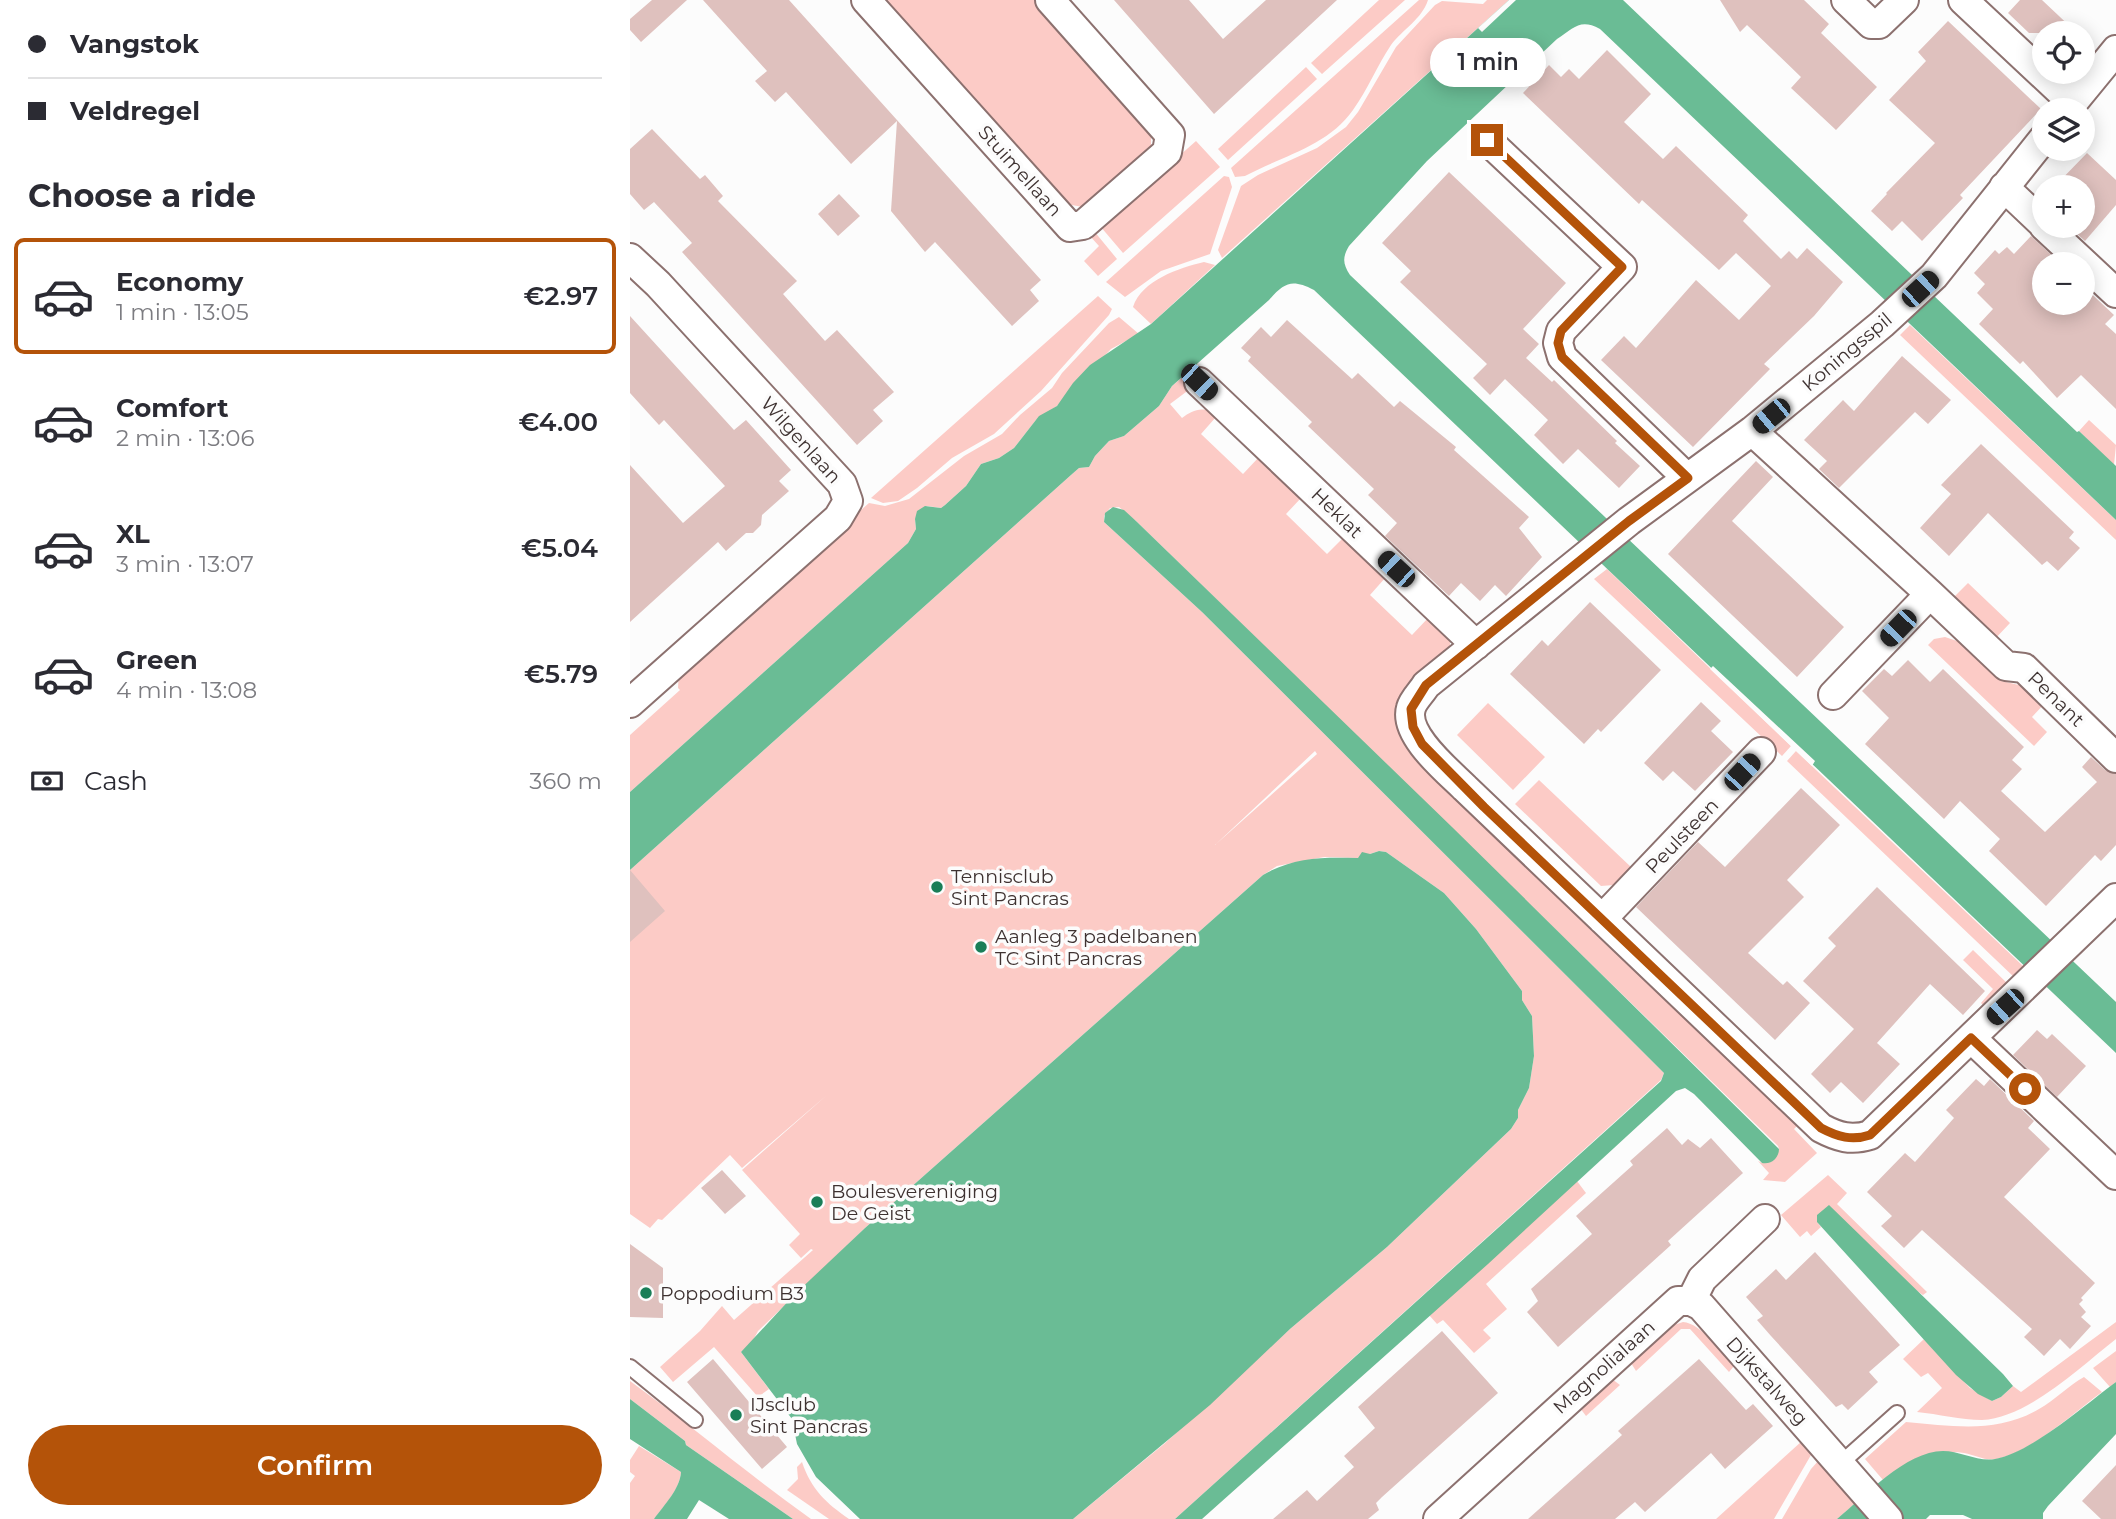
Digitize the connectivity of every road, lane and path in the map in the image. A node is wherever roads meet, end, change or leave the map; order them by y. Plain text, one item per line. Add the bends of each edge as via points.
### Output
1 (866, 0) edge
2 (1050, 0) edge
3 (1846, 0) edge
4 (1904, 0) edge
5 (1963, 0) edge
6 (2116, 50) edge
7 (2061, 98) edge
8 (2077, 98) edge
9 (1487, 140) dead end
10 (2032, 153) edge
11 (2004, 187) junction
12 (2032, 214) edge
13 (2057, 238) edge
14 (630, 258) edge
15 (2116, 293) edge
16 (1199, 382) dead end
17 (1752, 431) junction
18 (1688, 478) junction
19 (1930, 594) junction
20 (1476, 645) junction
21 (1833, 695) dead end
22 (630, 703) edge
23 (1761, 752) dead end
24 (2116, 758) edge
25 (2116, 898) edge
26 (1602, 919) junction
27 (1971, 1038) junction
28 (2116, 1175) edge
29 (1765, 1219) dead end
30 (1691, 1301) junction
31 (630, 1367) edge
32 (1898, 1413) dead end
33 (695, 1420) dead end
34 (1840, 1464) junction
35 (1438, 1519) edge
36 (1888, 1519) edge

1 - 2 street, Stuimellaan via 1070,228 1083,225 1167,152 1170,135
3 - 4 street via 1871,24 1879,24
5 - 7 street
6 - 8 street
9 - 18 street via 1622,267 1561,331 1562,357
10 - 11 street, Koningsspil
11 - 12 street
11 - 17 street, Koningsspil via 1934,276
13 - 15 street
14 - 22 street, Wilgenlaan via 842,484 848,500 838,518
16 - 20 street, Heklat
17 - 18 street, Koningsspil
17 - 19 street, Penant
18 - 20 street, Koningsspil
19 - 21 street
19 - 24 street, Penant via 2006,666 2024,668
20 - 26 street, Koningsspil via 1426,685 1411,709 1413,727 1422,744 1465,788
23 - 26 street, Peulsteen
25 - 27 street, Koningsspil
26 - 27 street, Koningsspil via 1821,1128 1837,1136 1860,1139 1870,1135
27 - 28 street
29 - 30 street via 1702,1279
30 - 34 street, Dijkstalweg via 1701,1306
30 - 35 street, Magnolialaan via 1678,1301
31 - 33 lane
32 - 34 lane
34 - 36 street, Dijkstalweg

